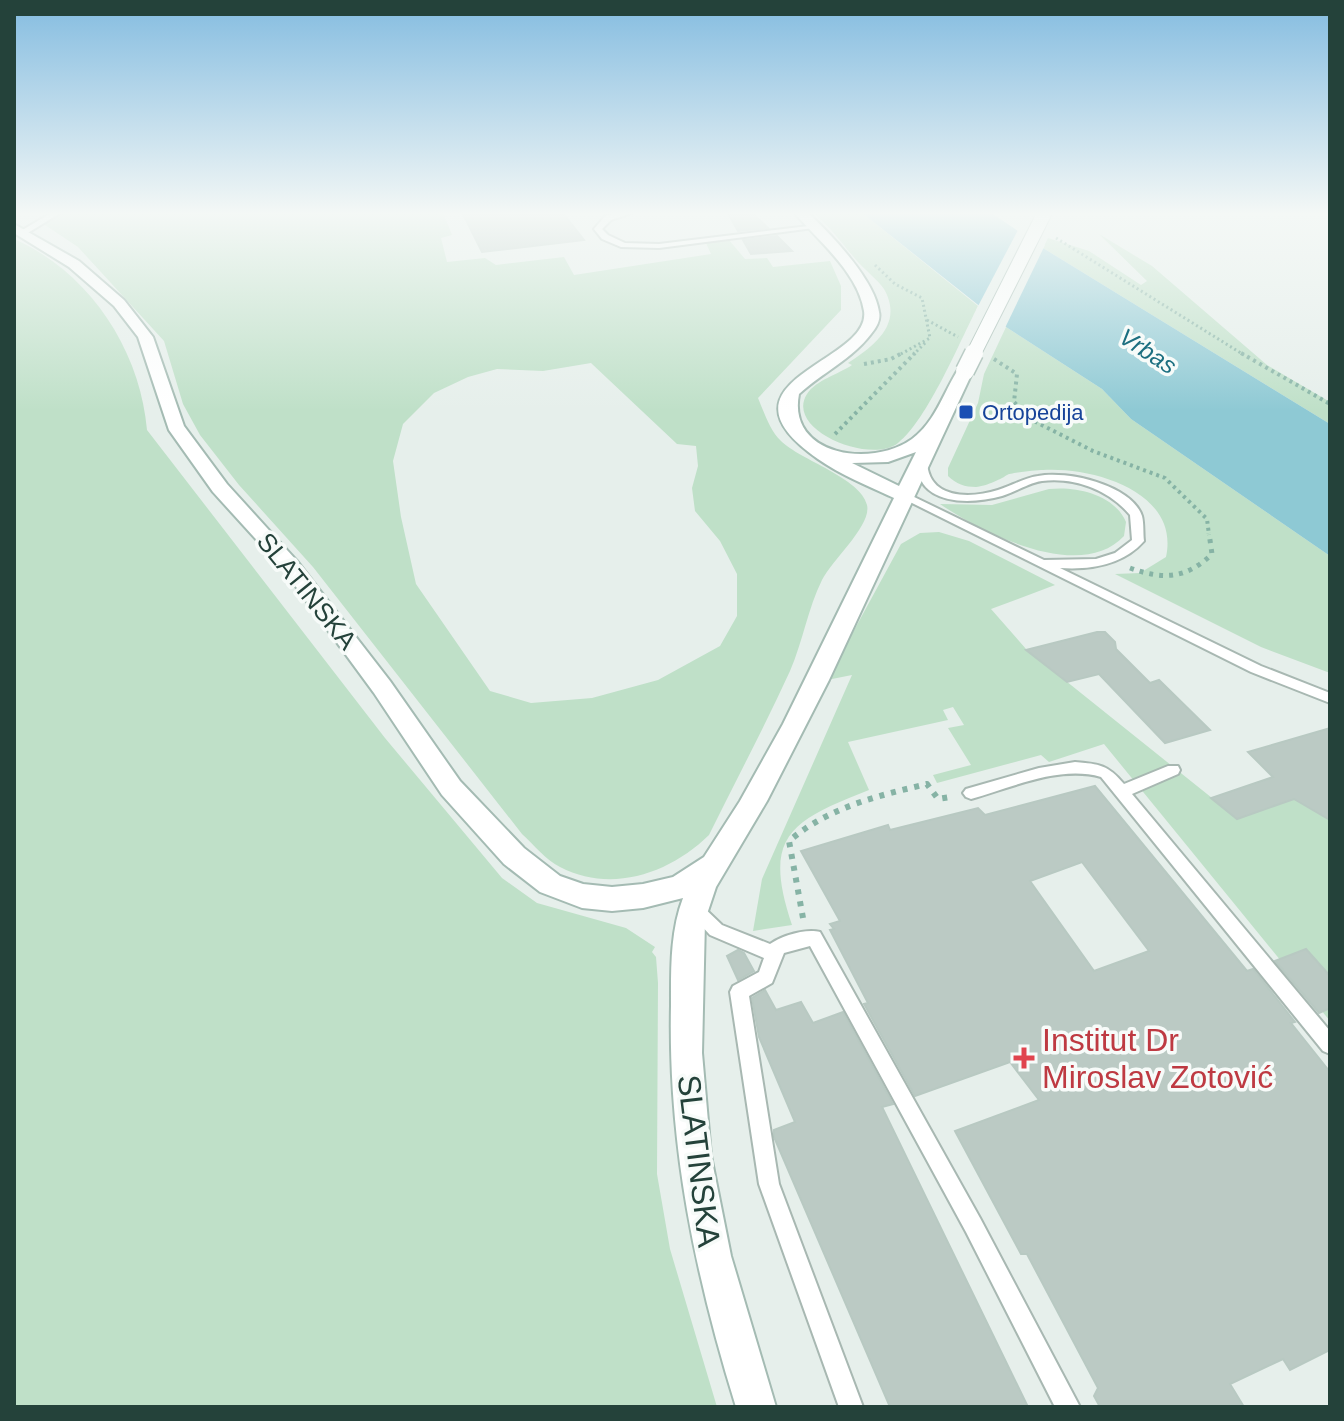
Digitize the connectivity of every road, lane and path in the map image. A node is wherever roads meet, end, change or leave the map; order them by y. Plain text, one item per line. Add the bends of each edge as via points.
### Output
1 (91, 278) edge
2 (855, 278) edge
3 (1012, 278) edge
4 (1125, 278) edge
5 (927, 320) dead end
6 (930, 338) dead end
7 (959, 338) dead end
8 (982, 352) dead end
9 (1330, 404) edge
10 (938, 423) junction
11 (822, 445) junction
12 (924, 453) junction
13 (904, 496) junction
14 (1036, 560) junction
15 (1129, 568) dead end
16 (1330, 698) edge
17 (1173, 770) dead end
18 (1123, 791) junction
19 (971, 793) joint
20 (711, 866) junction
21 (643, 896) junction
22 (694, 909) junction
23 (810, 938) junction
24 (775, 954) junction
25 (1330, 1045) edge
26 (756, 1407) edge
27 (851, 1407) edge
28 (1068, 1407) edge

1 - 21 street, SLATINSKA via 119,303 145,337 175,426 220,488 290,565 451,788 514,856 550,884 582,896
2 - 11 street via 872,308 872,321 861,336 800,383 786,402 796,434
3 - 10 street, bridge
4 - 9 path via 1192,325
5 - 7 path
6 - 11 path
8 - 15 path via 1017,374 1014,402 1032,420 1093,451 1165,478 1207,519 1212,554 1196,571 1177,578
10 - 11 street via 912,447 887,457 851,458
10 - 12 street
11 - 13 street
12 - 13 street
12 - 14 lane via 922,473 938,493 980,498 1043,478 1064,479 1099,486 1136,515 1138,541 1119,556 1085,564
13 - 14 lane
13 - 20 street via 795,723
14 - 16 lane via 1256,669
17 - 18 lane
18 - 19 lane via 1106,773 1075,767
18 - 25 lane
19 - 23 path via 938,799 927,784 866,799 810,821 789,841
20 - 21 street, SLATINSKA via 680,887
20 - 22 street, SLATINSKA
21 - 22 street, SLATINSKA
22 - 24 lane via 716,930
22 - 26 street, SLATINSKA via 685,1026 687,1109 701,1217 728,1325
23 - 24 lane via 777,947
23 - 28 lane via 973,1225
24 - 27 lane via 766,977 739,992 769,1184

